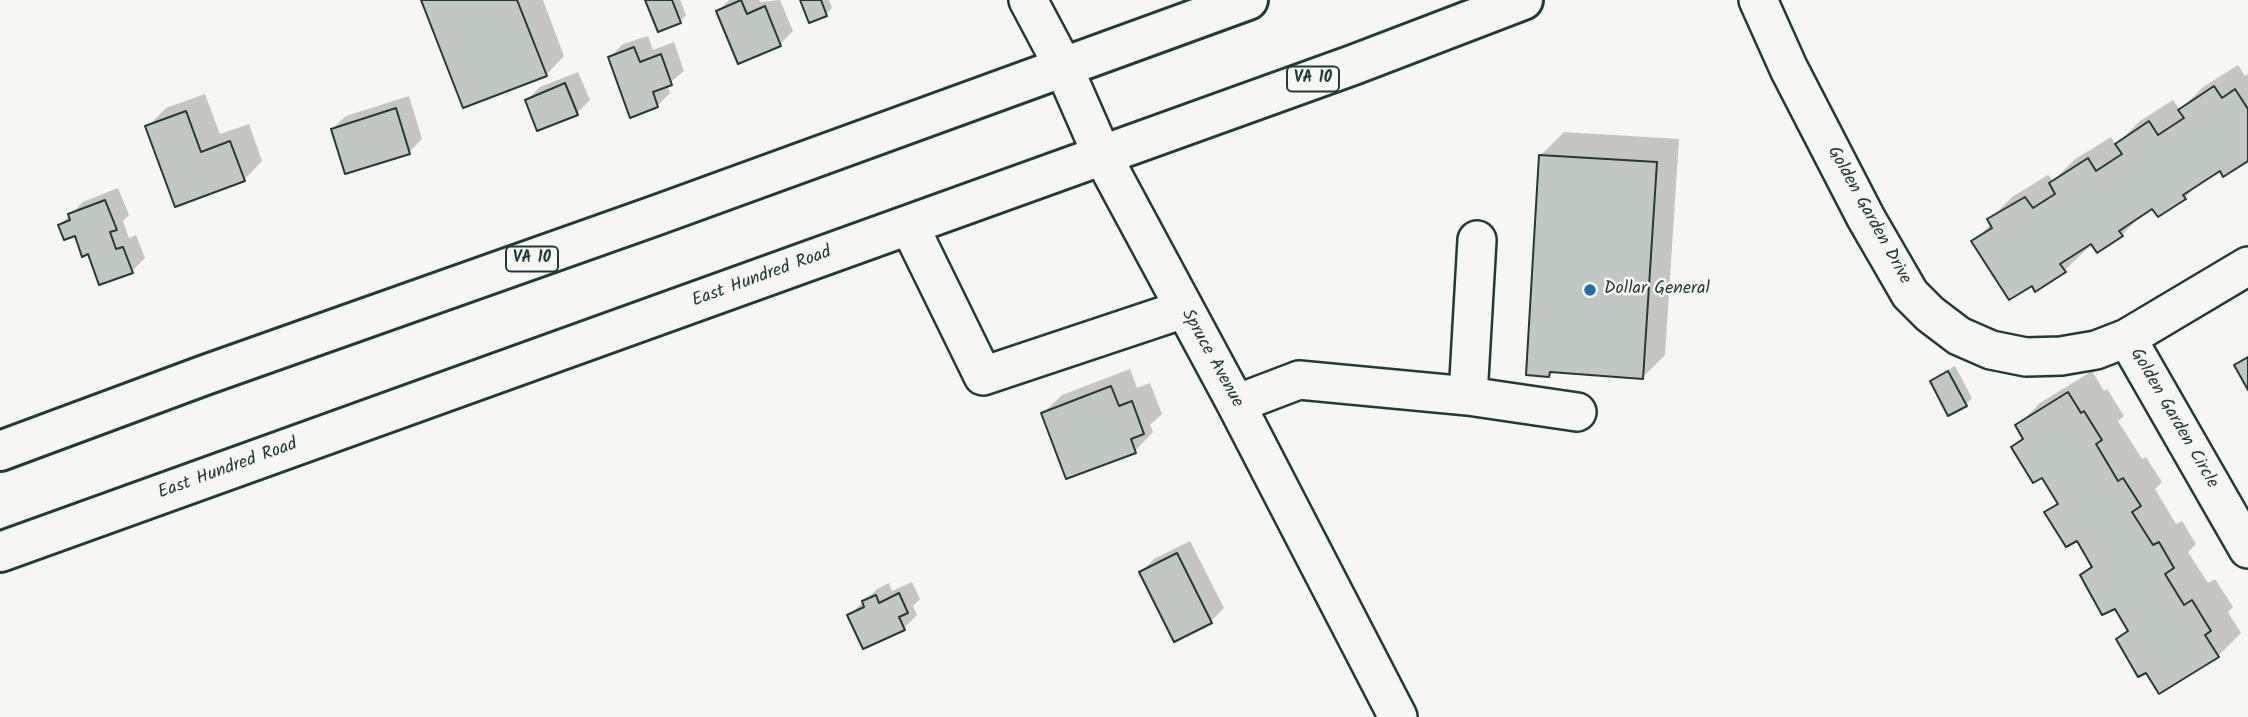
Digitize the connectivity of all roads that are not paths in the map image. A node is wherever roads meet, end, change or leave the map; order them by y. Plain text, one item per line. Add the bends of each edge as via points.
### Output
1 (1028, 0) edge
2 (1248, 0) edge
3 (1522, 0) edge
4 (1758, 0) edge
5 (1063, 66) junction
6 (1102, 155) junction
7 (909, 225) junction
8 (1477, 240) dead end
9 (2248, 266) edge
10 (1184, 309) junction
11 (2127, 338) junction
12 (1468, 396) junction
13 (1236, 404) junction
14 (1577, 412) dead end
15 (0, 451) edge
16 (2248, 549) edge
17 (0, 552) edge
18 (1398, 717) edge

1 - 5 street, Spruce Avenue
2 - 5 highway, VA 10
3 - 6 highway, East Hundred Road / VA 10
4 - 11 street, Golden Garden Drive via 1866,218 1910,294 1930,314 1959,336 1991,350 2026,357 2096,350
5 - 6 street, Spruce Avenue
5 - 15 highway, VA 10
6 - 7 highway, East Hundred Road / VA 10
6 - 10 street, Spruce Avenue
7 - 10 street via 983,376
7 - 17 highway, East Hundred Road / VA 10
8 - 12 street
9 - 11 street, Golden Garden Circle
10 - 13 street, Spruce Avenue
11 - 16 street, Golden Garden Circle
12 - 13 street via 1299,380
12 - 14 street
13 - 18 street, Spruce Avenue

